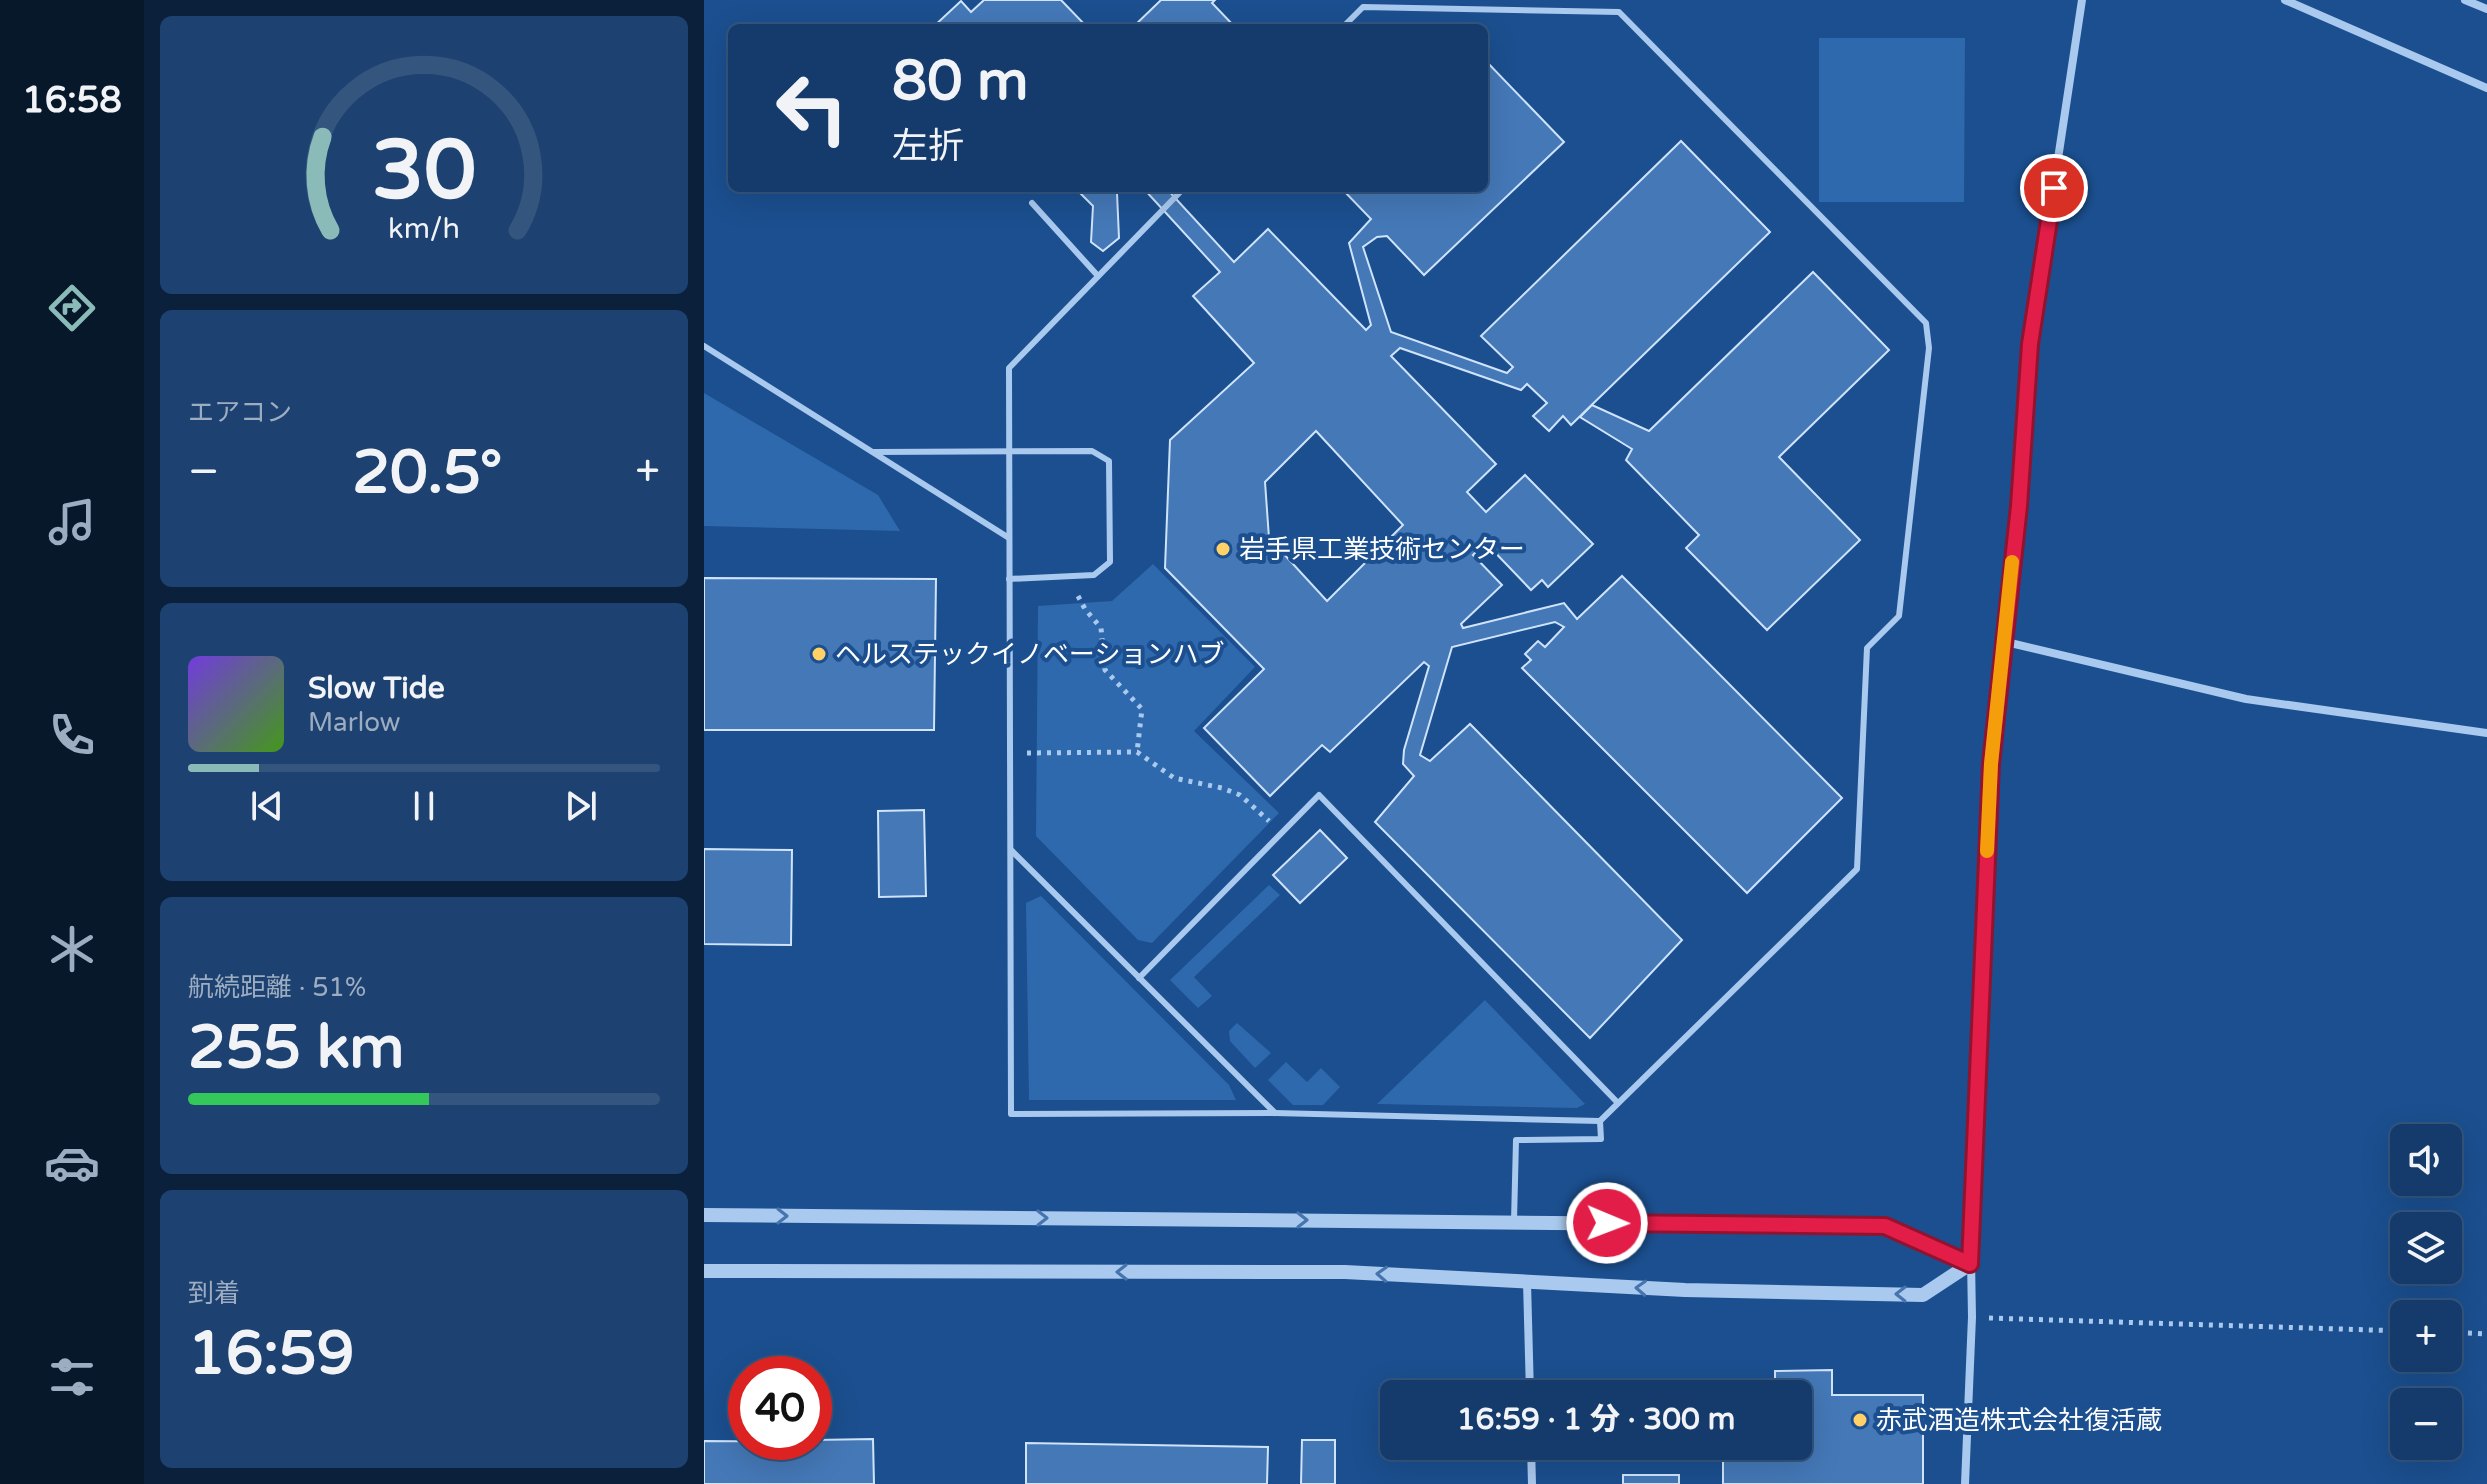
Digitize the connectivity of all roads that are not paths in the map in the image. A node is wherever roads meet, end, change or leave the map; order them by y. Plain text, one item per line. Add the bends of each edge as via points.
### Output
1 (2082, 0) edge
2 (2285, 0) edge
3 (2465, 0) edge
4 (2487, 9) edge
5 (1346, 24) edge
6 (2487, 88) edge
7 (1180, 192) edge
8 (1032, 203) dead end
9 (1098, 276) junction
10 (704, 346) edge
11 (1009, 450) junction
12 (874, 452) junction
13 (1009, 538) junction
14 (1009, 579) junction
15 (2002, 641) junction
16 (2487, 733) edge
17 (1011, 850) junction
18 (1139, 978) junction
19 (1618, 1103) junction
20 (1275, 1113) junction
21 (1600, 1121) junction
22 (704, 1215) edge
23 (1514, 1222) junction
24 (1970, 1264) junction
25 (704, 1271) edge
26 (1527, 1282) junction
27 (1530, 1380) edge
28 (1531, 1460) edge
29 (1532, 1484) edge
30 (1965, 1484) edge

1 - 15 street via 2030,344 2019,506
2 - 6 street
3 - 4 street
5 - 19 lane via 1363,7 1619,12 1926,323 1929,348 1899,616 1867,648 1857,869
7 - 9 lane
8 - 9 lane
9 - 11 lane via 1009,368
10 - 12 lane
11 - 12 lane
11 - 13 lane
11 - 14 lane via 1092,451 1109,461 1110,562 1094,575
12 - 13 lane
13 - 14 lane
14 - 17 lane
15 - 16 street via 2246,699
15 - 24 street via 1991,764
17 - 18 lane
17 - 20 lane via 1011,1114
18 - 19 lane via 1319,795
18 - 20 lane
19 - 21 lane
20 - 21 lane
21 - 23 lane via 1601,1139 1516,1140
22 -> 23 street
23 - 24 street via 1885,1226
24 -> 26 street via 1923,1295
24 - 30 street
26 -> 25 street via 1345,1272
26 - 27 street
28 - 29 street

